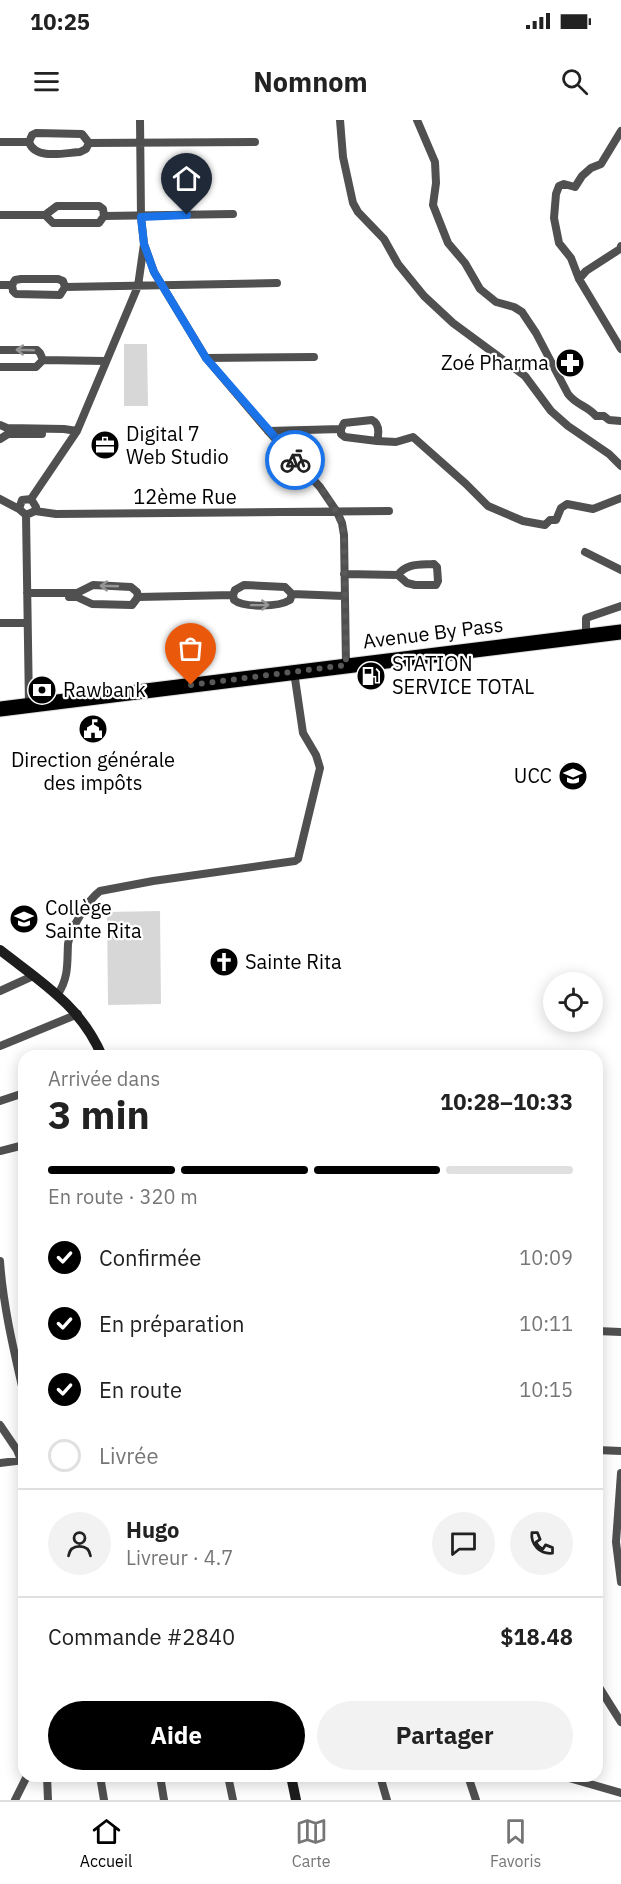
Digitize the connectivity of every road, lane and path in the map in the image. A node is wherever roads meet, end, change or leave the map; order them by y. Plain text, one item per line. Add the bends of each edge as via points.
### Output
1 (140, 120) edge
2 (340, 120) edge
3 (417, 120) edge
4 (621, 131) edge
5 (0, 142) edge
6 (29, 142) junction
7 (140, 142) junction
8 (255, 142) dead end
9 (88, 143) junction
10 (233, 214) dead end
11 (0, 215) edge
12 (45, 215) junction
13 (104, 216) junction
14 (141, 217) junction
15 (144, 244) junction
16 (621, 246) edge
17 (579, 279) junction
18 (277, 283) dead end
19 (0, 285) edge
20 (12, 285) junction
21 (138, 286) junction
22 (164, 286) junction
23 (65, 287) junction
24 (621, 349) edge
25 (0, 350) edge
26 (314, 357) dead end
27 (206, 358) junction
28 (43, 360) junction
29 (105, 361) junction
30 (0, 367) edge
31 (621, 422) edge
32 (341, 429) junction
33 (4, 431) edge
34 (73, 431) junction
35 (268, 431) junction
36 (378, 441) junction
37 (621, 466) edge
38 (621, 498) edge
39 (0, 499) edge
40 (31, 499) junction
41 (389, 511) dead end
42 (27, 512) junction
43 (337, 512) junction
44 (585, 552) dead end
45 (621, 570) edge
46 (344, 574) junction
47 (398, 576) junction
48 (292, 594) junction
49 (77, 595) junction
50 (27, 596) junction
51 (233, 596) junction
52 (344, 596) junction
53 (138, 597) junction
54 (621, 606) edge
55 (0, 618) edge
56 (27, 621) junction
57 (0, 623) edge
58 (621, 632) edge
59 (586, 636) junction
60 (346, 665) junction
61 (294, 672) junction
62 (29, 706) junction
63 (0, 709) edge
64 (0, 950) edge
65 (33, 976) junction
66 (0, 991) edge
67 (58, 994) junction
68 (78, 1014) junction
69 (0, 1046) edge
70 (99, 1050) edge
71 (18, 1095) edge
72 (0, 1101) edge
73 (18, 1146) edge
74 (0, 1151) edge
75 (0, 1262) edge
76 (1, 1282) edge
77 (603, 1331) edge
78 (621, 1332) edge
79 (18, 1366) edge
80 (0, 1425) edge
81 (603, 1450) edge
82 (621, 1451) edge
83 (18, 1452) edge
84 (18, 1461) edge
85 (0, 1463) edge
86 (621, 1473) edge
87 (621, 1582) edge
88 (603, 1694) edge
89 (621, 1722) edge
90 (24, 1782) edge
91 (46, 1782) edge
92 (101, 1782) edge
93 (161, 1782) edge
94 (229, 1782) edge
95 (292, 1782) edge
96 (382, 1782) edge
97 (470, 1782) edge
98 (583, 1782) edge
99 (621, 1793) edge
100 (15, 1800) edge
101 (48, 1800) edge
102 (104, 1800) edge
103 (164, 1800) edge
104 (233, 1800) edge
105 (296, 1800) edge
106 (387, 1800) edge
107 (476, 1800) edge

1 - 7 street
2 - 37 street via 353,203 384,239 417,288 453,323 525,376 551,411 568,426
3 - 31 street via 435,162 433,205 448,243 480,289 496,302 522,312 574,402 596,416
4 - 17 street via 601,164 591,168 575,187 564,184 556,194 556,233
5 - 6 street
6 - 9 street via 36,133 82,134
6 - 9 street via 38,153 80,152
7 - 8 street
7 - 9 street
7 - 14 street
10 - 14 street
11 - 12 street
12 - 13 street via 53,223 99,223
12 - 13 street via 57,206 99,206
13 - 14 street
14 - 15 street
15 - 21 street
15 - 22 street via 154,272
16 - 17 street
17 - 24 street
18 - 22 street
19 - 20 street
20 - 23 street via 21,279 58,279
20 - 23 street via 16,294 60,295
21 - 22 street
21 - 23 street
21 - 29 street
22 - 27 street
28 -> 25 street via 37,350
26 - 27 street
27 - 35 street
28 - 29 street
28 - 30 street via 36,367
29 - 34 street
32 - 35 street
32 - 36 street via 345,436
32 - 36 street via 344,423 372,420 378,427
33 - 34 street
34 - 40 street
35 - 43 street via 320,487
36 - 38 street via 396,442 413,437 488,506 523,521 546,525 556,520 567,504 594,509
39 - 42 street
40 - 42 street via 36,507
40 - 42 street via 22,500
41 - 43 street, 12ème Rue
42 - 43 street, 12ème Rue
42 - 50 street
43 - 46 street via 344,535
44 - 45 street
46 - 47 street
46 - 52 street
47 - 47 street via 415,585 436,585 438,581 434,564 414,565
48 - 51 street via 285,587 244,585
51 -> 48 street via 242,605 279,604 290,600
48 - 52 street
49 - 50 street
49 - 53 street via 92,604 132,605
53 -> 49 street via 131,587 93,585
50 - 56 street
51 - 53 street
52 - 60 street
54 - 59 street via 586,618
55 - 56 street
56 - 57 street
56 - 62 street
58 - 59 highway, Avenue By Pass
59 - 60 highway, Avenue By Pass
60 - 61 highway, Avenue By Pass
61 - 62 highway, Avenue By Pass
61 - 67 street via 303,733 320,768 298,859 100,891 86,906 69,939 66,980
62 - 63 highway, Avenue By Pass
64 - 65 street
65 - 66 street
65 - 67 street
67 - 68 street
68 - 69 street
68 - 70 street
71 - 72 street
73 - 74 street
75 - 76 street
76 - 79 street
77 - 78 street
80 - 83 street
81 - 82 street
84 - 85 street
86 - 87 street via 616,1542
88 - 89 street
90 - 100 street
91 - 101 street
92 - 102 street
93 - 103 street
94 - 104 street
95 - 105 street
96 - 106 street
97 - 107 street
98 - 99 street

